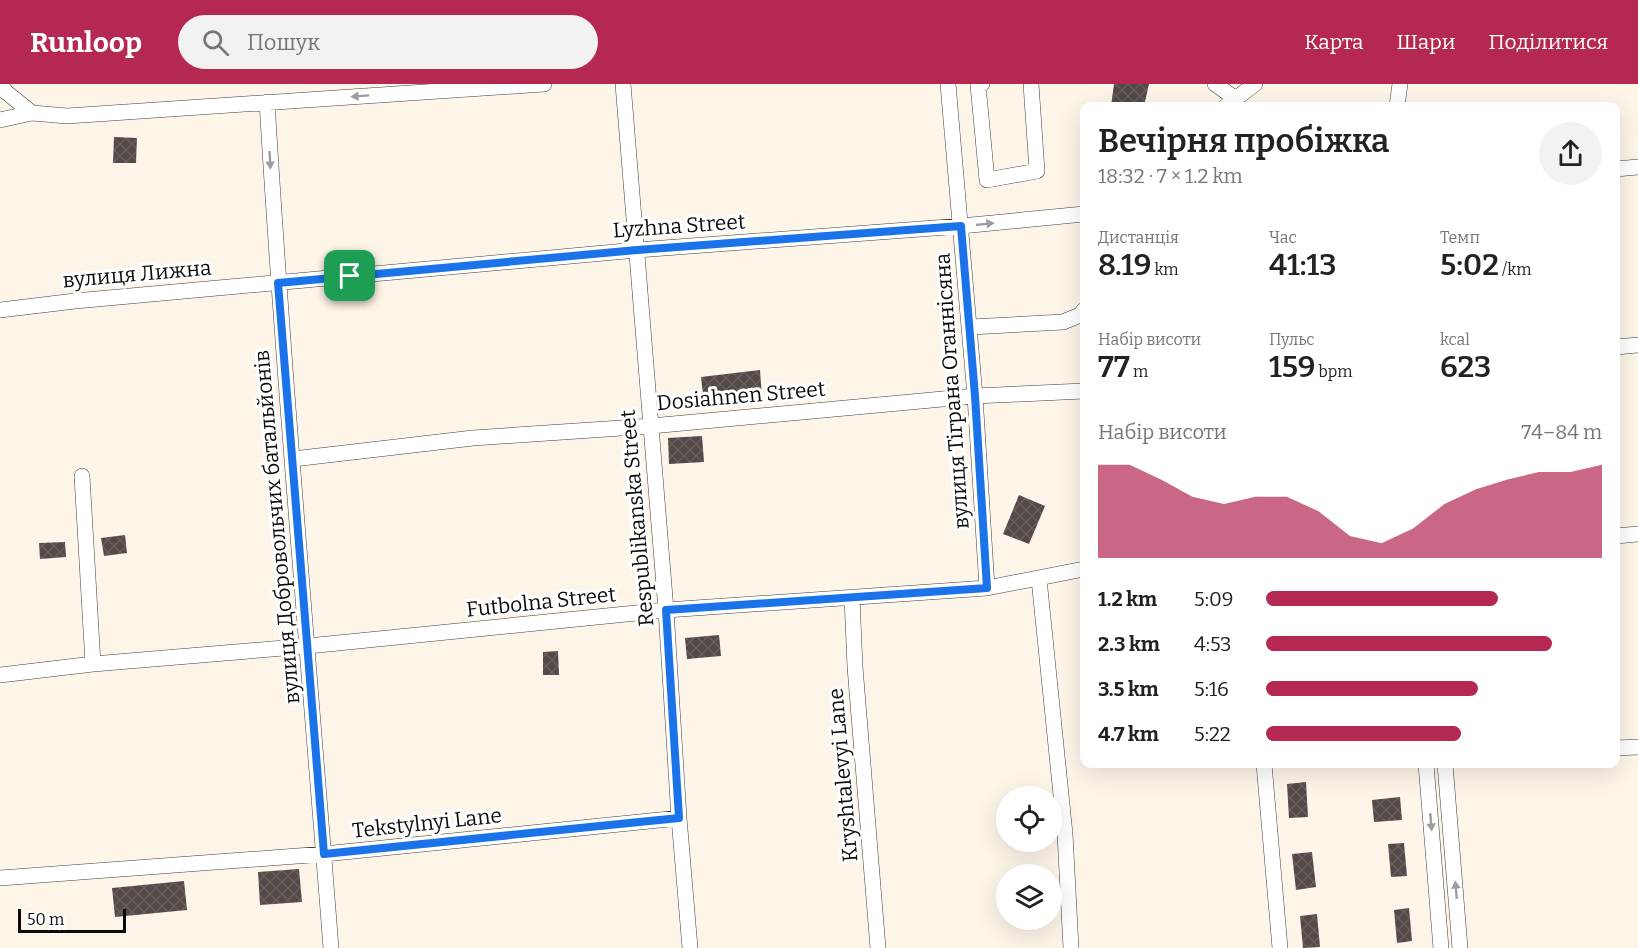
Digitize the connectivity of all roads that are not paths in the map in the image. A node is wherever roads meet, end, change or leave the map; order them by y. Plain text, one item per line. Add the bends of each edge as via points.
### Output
1 (0, 84) edge
2 (544, 84) edge
3 (623, 84) edge
4 (948, 84) edge
5 (982, 84) edge
6 (1031, 84) edge
7 (1215, 84) edge
8 (1255, 84) edge
9 (1401, 84) edge
10 (267, 102) junction
11 (1230, 102) edge
12 (1232, 102) edge
13 (1398, 102) edge
14 (32, 112) junction
15 (0, 120) edge
16 (1638, 167) edge
17 (1620, 169) edge
18 (1080, 214) edge
19 (961, 226) junction
20 (637, 250) junction
21 (278, 283) junction
22 (0, 309) edge
23 (1080, 315) edge
24 (970, 327) junction
25 (1638, 345) edge
26 (1620, 347) edge
27 (1080, 391) edge
28 (975, 396) junction
29 (651, 426) junction
30 (293, 459) junction
31 (82, 476) dead end
32 (1638, 534) edge
33 (1620, 536) edge
34 (1080, 570) edge
35 (1039, 579) junction
36 (987, 588) junction
37 (852, 598) junction
38 (666, 610) junction
39 (308, 646) junction
40 (93, 664) junction
41 (0, 675) edge
42 (1638, 747) edge
43 (1620, 748) edge
44 (1264, 768) edge
45 (1426, 768) edge
46 (1445, 768) edge
47 (679, 818) junction
48 (324, 854) junction
49 (0, 878) edge
50 (331, 948) edge
51 (690, 948) edge
52 (878, 948) edge
53 (1071, 948) edge
54 (1280, 948) edge
55 (1441, 948) edge
56 (1460, 948) edge

1 - 14 street
2 -> 10 street
3 - 20 street, Respublikanska Street
4 - 19 street, вулиця Тіграна Оганнісяна
5 - 6 street via 978,85 987,180 1037,171
7 - 11 street
8 - 12 street
9 - 13 street
10 - 14 street via 67,116
10 -> 21 street, вулиця Добровольчих батальйонів
14 - 15 street
16 - 17 street
19 -> 18 street, Lyzhna Street
19 - 20 street, Lyzhna Street
19 - 24 street, вулиця Тіграна Оганнісяна
20 - 21 street, Lyzhna Street
20 - 29 street, Respublikanska Street
21 - 22 street, вулиця Лижна
21 - 30 street, вулиця Добровольчих батальйонів
23 - 24 street via 1063,322
24 - 28 street, вулиця Тіграна Оганнісяна
25 - 26 street
27 - 28 street, Dosiahnen Street
28 - 29 street, Dosiahnen Street
28 - 36 street, вулиця Тіграна Оганнісяна
29 - 30 street, Dosiahnen Street via 473,438
29 - 38 street, Respublikanska Street
30 - 39 street, вулиця Добровольчих батальйонів
31 - 40 street
32 - 33 street
34 - 35 street, Futbolna Street
35 - 36 street, Futbolna Street
35 - 53 street via 1065,834
36 - 37 street, Futbolna Street
37 - 38 street, Futbolna Street
37 - 52 street, Kryshtalevyi Lane
38 - 39 street, Futbolna Street
38 - 47 street, Respublikanska Street
39 - 40 street, Futbolna Street
39 - 48 street, вулиця Добровольчих батальйонів
40 - 41 street, Futbolna Street
42 - 43 street
44 - 54 street
45 -> 55 street
56 -> 46 street
47 - 48 street, Tekstylnyi Lane
47 - 51 street, Respublikanska Street
48 - 49 street, Tekstylnyi Lane
48 - 50 street, вулиця Добровольчих батальйонів

